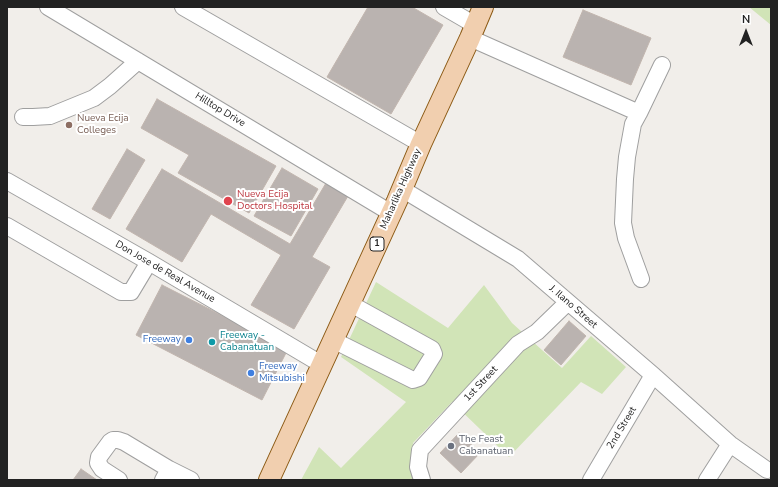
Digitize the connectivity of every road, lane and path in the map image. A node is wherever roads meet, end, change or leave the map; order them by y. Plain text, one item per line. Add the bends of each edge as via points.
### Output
1 (48, 7) edge
2 (183, 7) edge
3 (444, 7) edge
4 (483, 7) edge
5 (472, 32) junction
6 (138, 61) junction
7 (662, 64) dead end
8 (639, 113) junction
9 (23, 117) dead end
10 (421, 144) junction
11 (7, 181) edge
12 (402, 189) junction
13 (390, 213) junction
14 (7, 226) edge
15 (149, 262) junction
16 (641, 279) dead end
17 (568, 302) junction
18 (349, 303) junction
19 (333, 340) junction
20 (321, 364) junction
21 (653, 375) junction
22 (730, 444) junction
23 (768, 471) edge
24 (166, 474) edge
25 (119, 480) edge
26 (191, 480) edge
27 (269, 480) edge
28 (422, 480) edge
29 (591, 480) edge
30 (707, 480) edge

1 - 6 street, Hilltop Drive
2 - 10 street
3 - 5 street
4 - 5 main road, Maharlika Highway / 1
5 - 8 street
5 - 10 main road, Maharlika Highway / 1
6 - 9 street via 94,98 50,116
6 - 13 street, Hilltop Drive
7 - 8 street
8 - 16 street via 627,156 623,223
10 - 12 main road, Maharlika Highway / 1
11 - 15 street, Don Jose de Real Avenue
12 - 13 main road, Maharlika Highway / 1
12 - 17 street, J. Ilano Street via 518,259
13 - 18 main road, Maharlika Highway / 1
14 - 15 street via 122,292 131,292
15 - 20 street, Don Jose de Real Avenue
17 - 21 street, J. Ilano Street
17 - 28 street, 1st Street via 537,332 518,344 420,450 418,467
18 - 19 main road, Maharlika Highway / 1
18 - 19 street via 432,349 434,354 419,378 413,380
19 - 20 main road, Maharlika Highway / 1
20 - 27 main road, Maharlika Highway / 1
21 - 22 street, J. Ilano Street
21 - 29 street, 2nd Street
22 - 23 street, J. Ilano Street
22 - 30 street
24 - 25 street via 124,442 113,440 99,457 98,463
24 - 26 street

